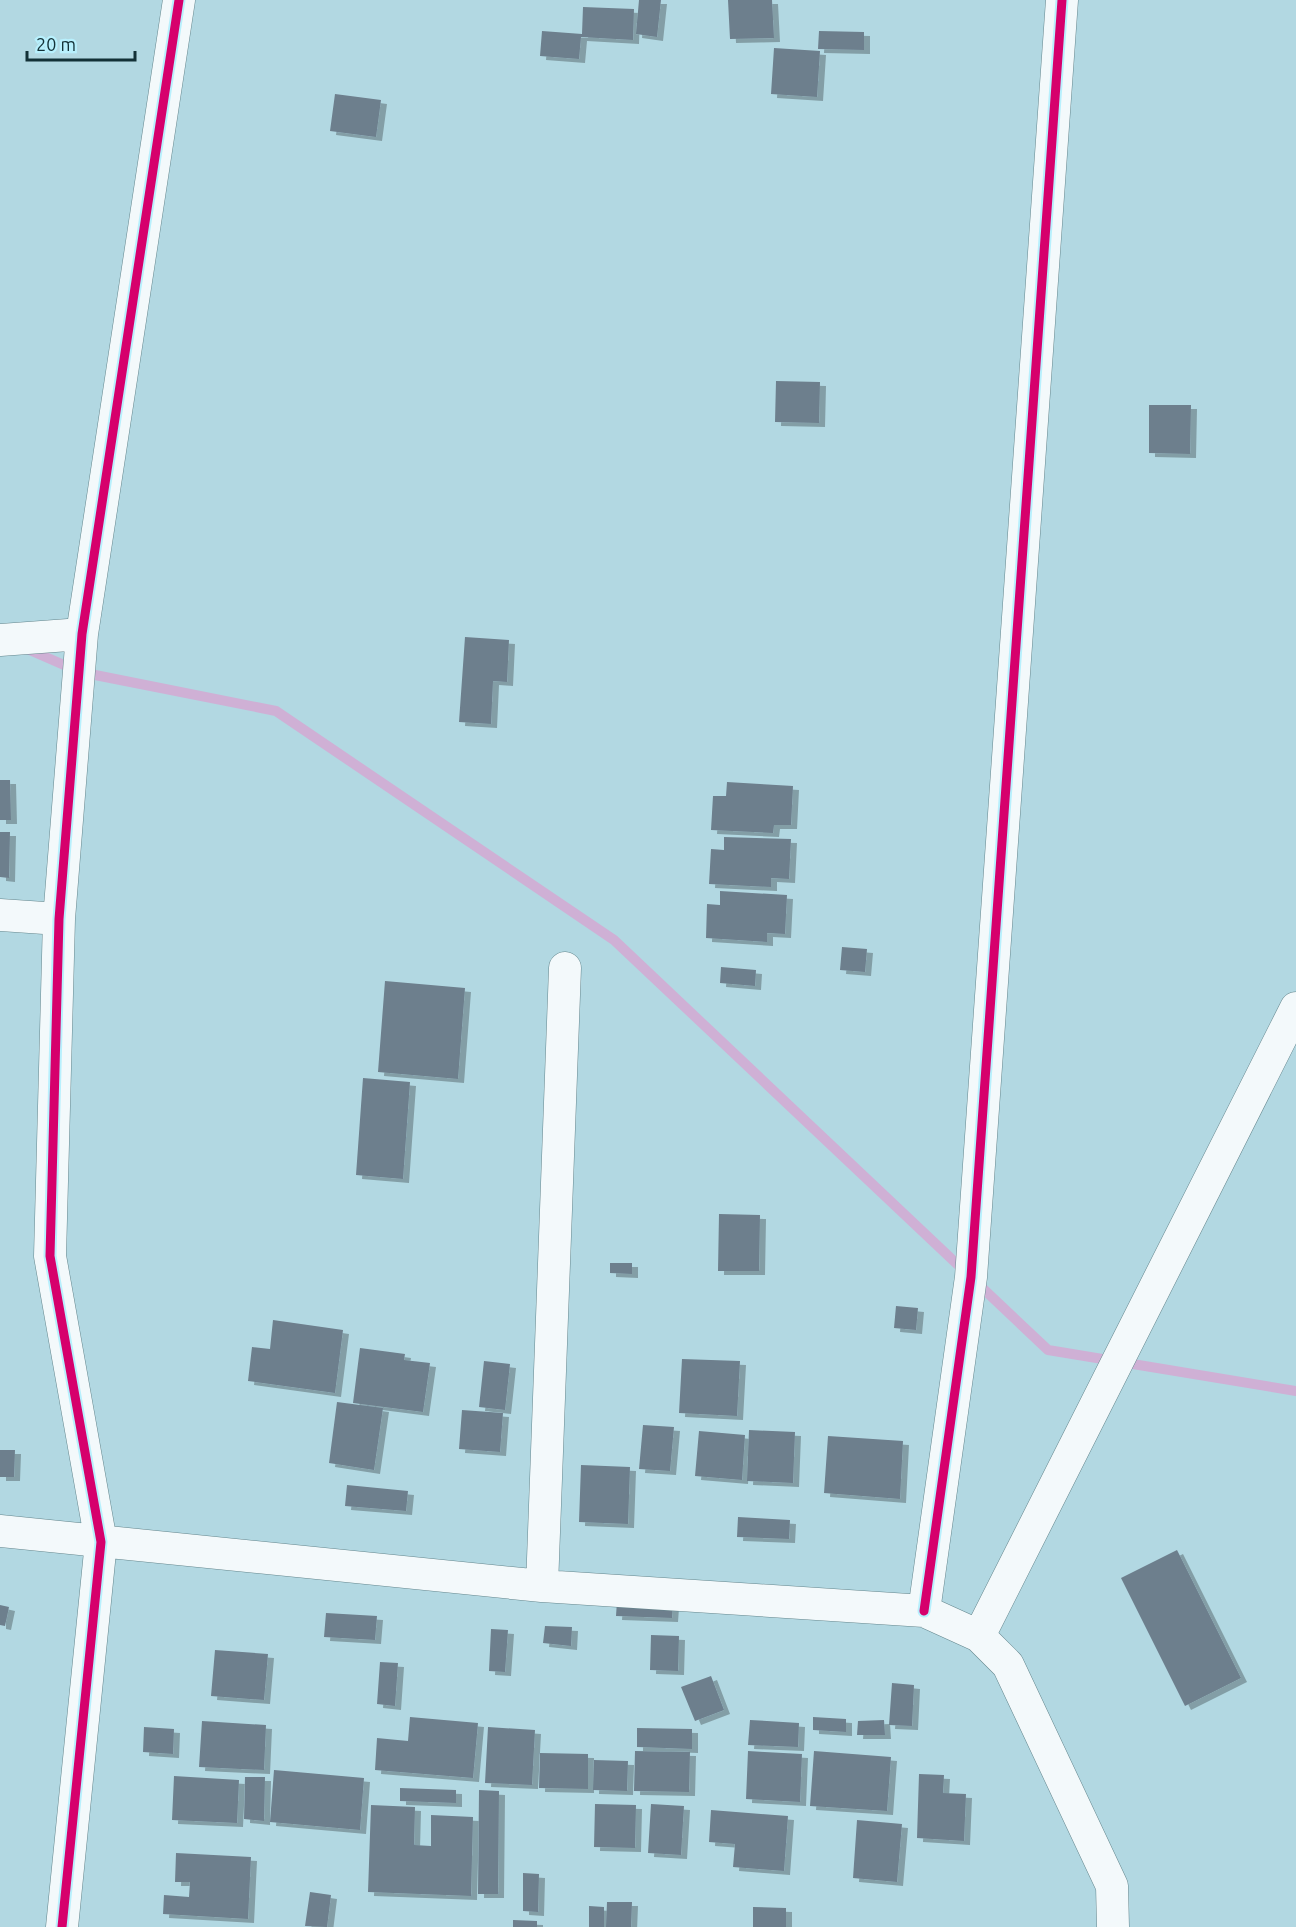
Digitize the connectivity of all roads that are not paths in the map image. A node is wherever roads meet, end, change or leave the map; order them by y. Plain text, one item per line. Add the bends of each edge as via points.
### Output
1 (179, 0) edge
2 (1062, 0) edge
3 (82, 634) junction
4 (0, 640) edge
5 (0, 915) edge
6 (59, 919) junction
7 (565, 968) dead end
8 (1296, 1008) edge
9 (0, 1531) edge
10 (101, 1542) junction
11 (542, 1587) junction
12 (924, 1611) junction
13 (979, 1636) junction
14 (62, 1927) edge
15 (1113, 1927) edge

1 - 3 street
2 - 12 street via 971,1276
3 - 4 street
3 - 6 street
5 - 6 street
6 - 10 street via 50,1256
7 - 11 street
8 - 13 street
9 - 10 street
10 - 11 street
10 - 14 street
11 - 12 street
12 - 13 street
13 - 15 street via 1008,1665 1112,1887

